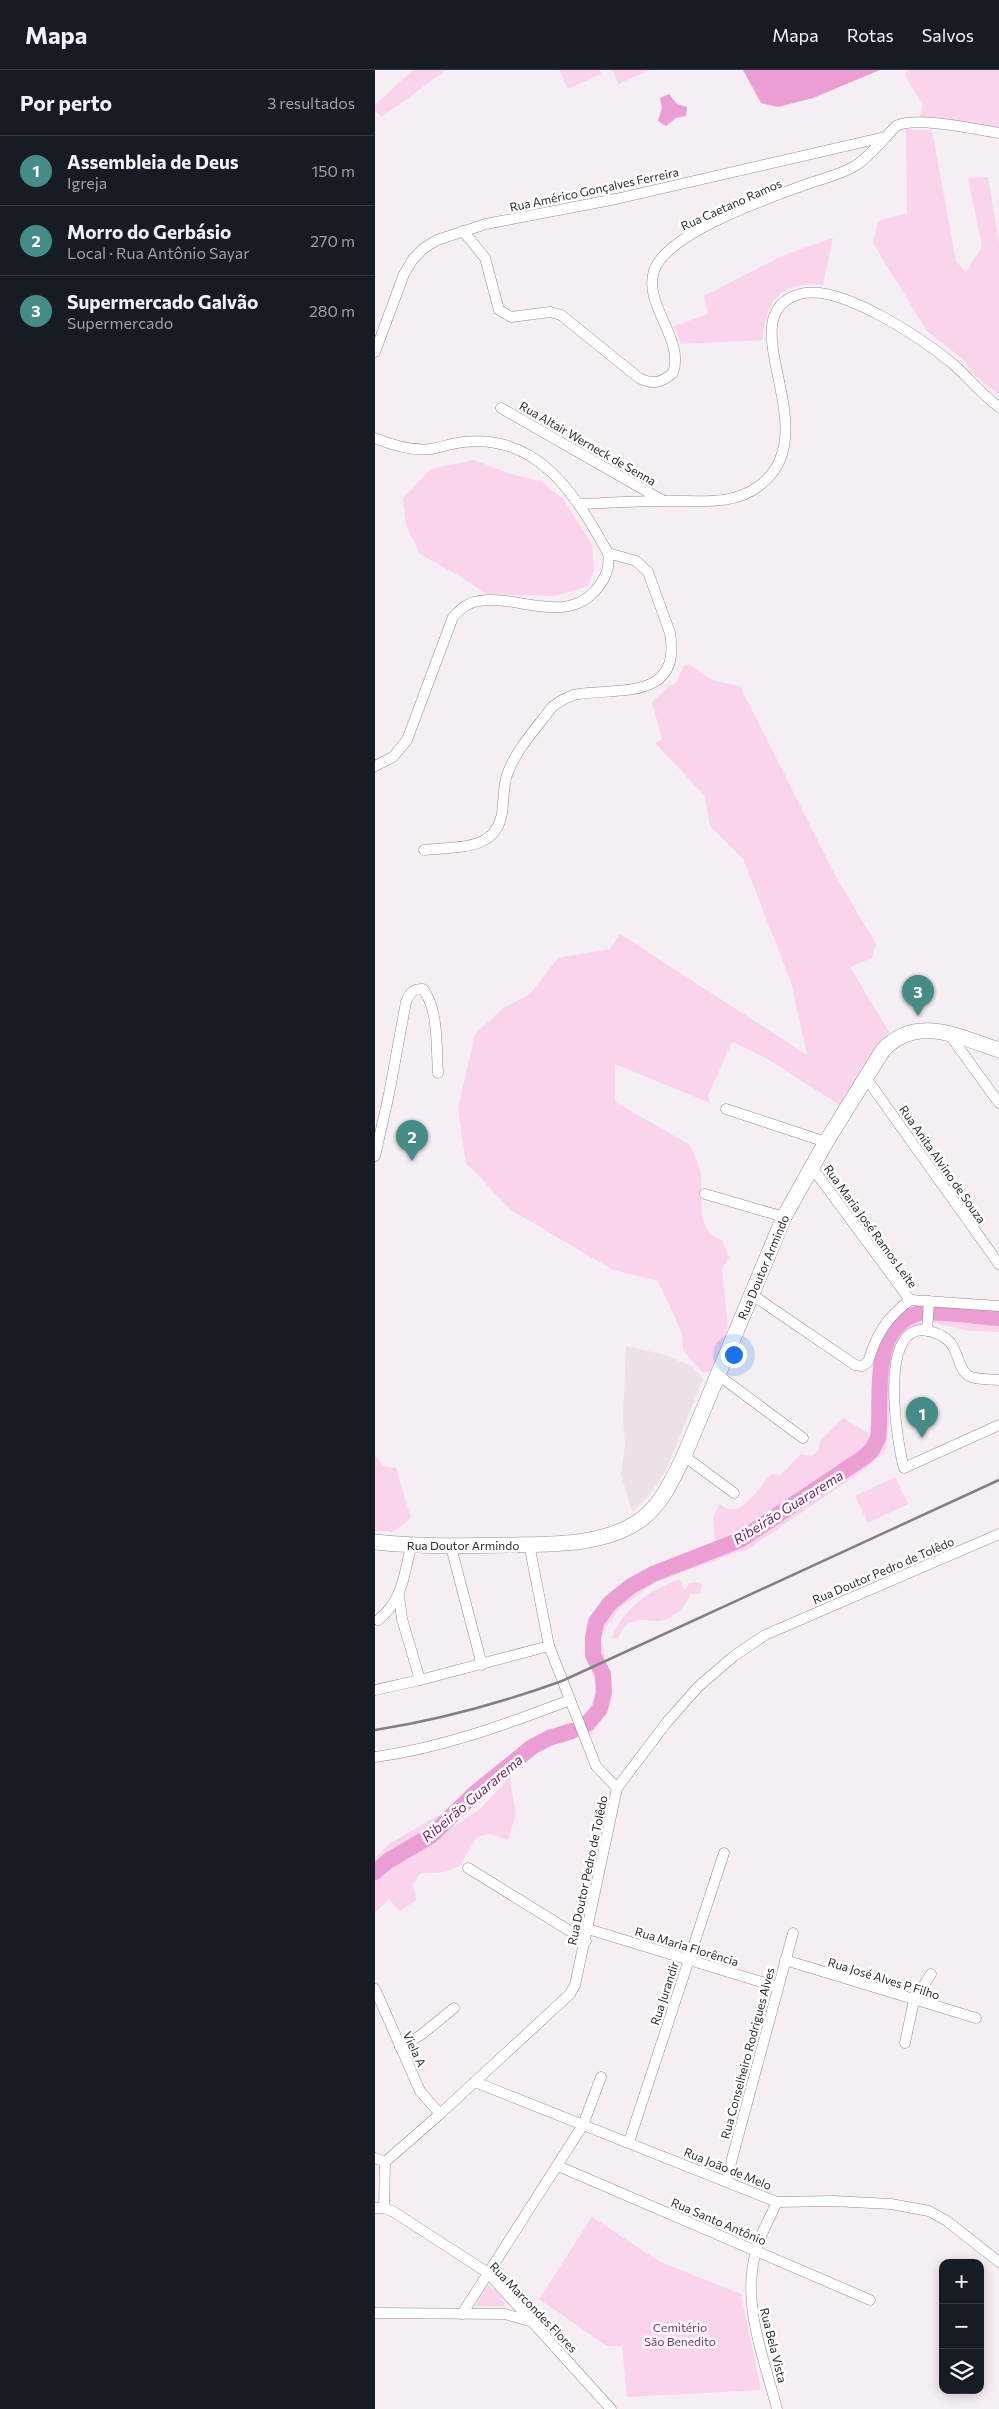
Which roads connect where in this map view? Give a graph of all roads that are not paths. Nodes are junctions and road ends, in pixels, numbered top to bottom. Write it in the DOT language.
graph roads {
  1 [pos="999,133"];
  2 [pos="885,137"];
  3 [pos="463,231"];
  4 [pos="375,352"];
  5 [pos="999,407"];
  6 [pos="501,408"];
  7 [pos="375,438"];
  8 [pos="663,500"];
  9 [pos="580,504"];
  10 [pos="609,558"];
  11 [pos="375,766"];
  12 [pos="424,850"];
  13 [pos="949,1034"];
  14 [pos="999,1050"];
  15 [pos="438,1073"];
  16 [pos="866,1078"];
  17 [pos="999,1103"];
  18 [pos="726,1109"];
  19 [pos="825,1142"];
  20 [pos="375,1156"];
  21 [pos="811,1166"];
  22 [pos="705,1194"];
  23 [pos="783,1217"];
  24 [pos="999,1264"];
  25 [pos="751,1294"];
  26 [pos="910,1300"];
  27 [pos="929,1304"];
  28 [pos="999,1306"];
  29 [pos="927,1329"];
  30 [pos="718,1375"];
  31 [pos="999,1380"];
  32 [pos="999,1425"];
  33 [pos="803,1438"];
  34 [pos="684,1456"];
  35 [pos="734,1493"];
  36 [pos="999,1534"];
  37 [pos="375,1542"];
  38 [pos="529,1544"];
  39 [pos="411,1546"];
  40 [pos="451,1547"];
  41 [pos="399,1596"];
  42 [pos="402,1619"];
  43 [pos="377,1620"];
  44 [pos="549,1646"];
  45 [pos="482,1665"];
  46 [pos="420,1680"];
  47 [pos="375,1690"];
  48 [pos="570,1700"];
  49 [pos="375,1757"];
  50 [pos="617,1788"];
  51 [pos="724,1853"];
  52 [pos="468,1868"];
  53 [pos="588,1929"];
  54 [pos="793,1933"];
  55 [pos="586,1941"];
  56 [pos="689,1960"];
  57 [pos="785,1960"];
  58 [pos="931,1974"];
  59 [pos="778,1988"];
  60 [pos="375,1989"];
  61 [pos="914,2000"];
  62 [pos="454,2008"];
  63 [pos="975,2018"];
  64 [pos="905,2043"];
  65 [pos="400,2047"];
  66 [pos="601,2077"];
  67 [pos="475,2082"];
  68 [pos="440,2114"];
  69 [pos="583,2125"];
  70 [pos="629,2142"];
  71 [pos="375,2158"];
  72 [pos="385,2162"];
  73 [pos="558,2166"];
  74 [pos="726,2181"];
  75 [pos="777,2202"];
  76 [pos="379,2208"];
  77 [pos="756,2250"];
  78 [pos="999,2262"];
  79 [pos="487,2273"];
  80 [pos="513,2300"];
  81 [pos="870,2300"];
  82 [pos="375,2313"];
  83 [pos="462,2314"];
  84 [pos="505,2314"];
  85 [pos="533,2322"];
  86 [pos="611,2409"];
  87 [pos="777,2409"];
  1 -- 2 [label="street, Rua Caetano Ramos"];
  2 -- 3 [label="street, Rua Américo Gonçalves Ferreira"];
  2 -- 3 [label="street, Rua Caetano Ramos"];
  3 -- 4 [label="street, Rua Américo Gonçalves Ferreira"];
  5 -- 8 [label="street"];
  6 -- 8 [label="street, Rua Altair Werneck de Senna"];
  7 -- 9 [label="street"];
  8 -- 9 [label="street"];
  9 -- 10 [label="street"];
  10 -- 11 [label="street"];
  10 -- 12 [label="street"];
  13 -- 14 [label="street, Rua Doutor Armindo"];
  13 -- 16 [label="street, Rua Doutor Armindo"];
  13 -- 17 [label="street"];
  15 -- 20 [label="street"];
  16 -- 19 [label="street, Rua Doutor Armindo"];
  16 -- 24 [label="street, Rua Anita Alvino de Souza"];
  18 -- 19 [label="street"];
  19 -- 21 [label="street, Rua Doutor Armindo"];
  21 -- 23 [label="street, Rua Doutor Armindo"];
  21 -- 26 [label="street, Rua Maria José Ramos Leite"];
  22 -- 23 [label="street"];
  23 -- 25 [label="street, Rua Doutor Armindo"];
  25 -- 26 [label="street"];
  25 -- 30 [label="street, Rua Doutor Armindo"];
  26 -- 27 [label="street"];
  27 -- 28 [label="street"];
  27 -- 29 [label="street"];
  29 -- 31 [label="street"];
  29 -- 32 [label="street"];
  30 -- 33 [label="street"];
  30 -- 34 [label="street, Rua Doutor Armindo"];
  34 -- 35 [label="street"];
  34 -- 38 [label="street, Rua Doutor Armindo"];
  36 -- 50 [label="street, Rua Doutor Pedro de Tolêdo"];
  37 -- 39 [label="street, Rua Doutor Armindo"];
  38 -- 40 [label="street, Rua Doutor Armindo"];
  38 -- 44 [label="street"];
  39 -- 40 [label="street, Rua Doutor Armindo"];
  39 -- 41 [label="street"];
  40 -- 45 [label="street"];
  41 -- 42 [label="street"];
  41 -- 43 [label="street"];
  42 -- 43 [label="street"];
  42 -- 46 [label="street"];
  44 -- 45 [label="street"];
  44 -- 48 [label="street"];
  45 -- 46 [label="street"];
  46 -- 47 [label="street"];
  48 -- 49 [label="street"];
  48 -- 50 [label="street"];
  50 -- 53 [label="street, Rua Doutor Pedro de Tolêdo"];
  51 -- 56 [label="street, Rua Jurandir"];
  52 -- 55 [label="street"];
  53 -- 55 [label="street, Rua Doutor Pedro de Tolêdo"];
  53 -- 56 [label="street, Rua Maria Florência"];
  54 -- 57 [label="street, Rua Conselheiro Rodrigues Alves"];
  55 -- 67 [label="street, Rua Doutor Pedro de Tolêdo"];
  56 -- 59 [label="street, Rua Maria Florência"];
  56 -- 70 [label="street, Rua Jurandir"];
  57 -- 59 [label="street, Rua Conselheiro Rodrigues Alves"];
  57 -- 61 [label="street, Rua José Alves P Filho"];
  58 -- 61 [label="street"];
  59 -- 74 [label="street, Rua Conselheiro Rodrigues Alves"];
  60 -- 65 [label="street, Viela A"];
  61 -- 63 [label="street, Rua José Alves P Filho"];
  61 -- 64 [label="street"];
  62 -- 65 [label="street"];
  65 -- 68 [label="street, Viela A"];
  66 -- 69 [label="street"];
  67 -- 68 [label="street, Rua Doutor Pedro de Tolêdo"];
  67 -- 69 [label="street, Rua João de Melo"];
  68 -- 72 [label="street, Rua Doutor Pedro de Tolêdo"];
  69 -- 70 [label="street, Rua João de Melo"];
  69 -- 73 [label="street"];
  70 -- 74 [label="street, Rua João de Melo"];
  71 -- 72 [label="street"];
  72 -- 76 [label="street"];
  73 -- 77 [label="street, Rua Santo Antônio"];
  73 -- 79 [label="street"];
  74 -- 75 [label="street, Rua João de Melo"];
  75 -- 77 [label="street, Rua Bela Vista"];
  75 -- 78 [label="street, Rua João de Melo"];
  76 -- 79 [label="street, Rua Marcondes Flores"];
  77 -- 81 [label="street, Rua Santo Antônio"];
  77 -- 87 [label="street, Rua Bela Vista"];
  79 -- 80 [label="street, Rua Marcondes Flores"];
  79 -- 83 [label="street"];
  80 -- 84 [label="street"];
  80 -- 85 [label="street, Rua Marcondes Flores"];
  82 -- 83 [label="street"];
  83 -- 84 [label="street"];
  84 -- 85 [label="street"];
  85 -- 86 [label="street, Rua Marcondes Flores"];
}
